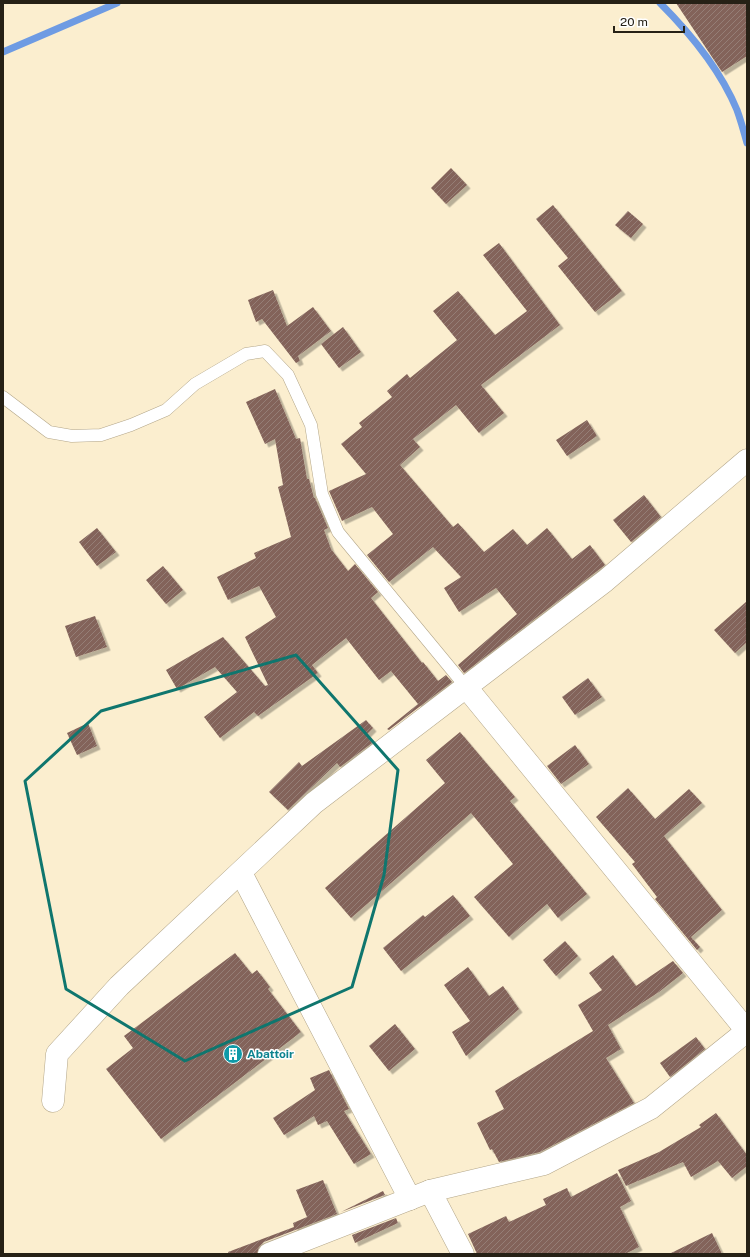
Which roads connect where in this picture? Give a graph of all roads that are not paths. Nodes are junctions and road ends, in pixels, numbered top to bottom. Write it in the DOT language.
graph roads {
  1 [pos="3,397"];
  2 [pos="747,460"];
  3 [pos="466,687"];
  4 [pos="241,873"];
  5 [pos="747,1031"];
  6 [pos="53,1101"];
  7 [pos="430,1191"];
  8 [pos="410,1199"];
  9 [pos="269,1254"];
  10 [pos="462,1254"];
  1 -- 3 [label="lane"];
  2 -- 3 [label="street"];
  3 -- 4 [label="street"];
  3 -- 5 [label="street"];
  4 -- 6 [label="street"];
  4 -- 8 [label="street"];
  5 -- 7 [label="street"];
  7 -- 8 [label="street"];
  7 -- 10 [label="street"];
  8 -- 9 [label="street"];
}
